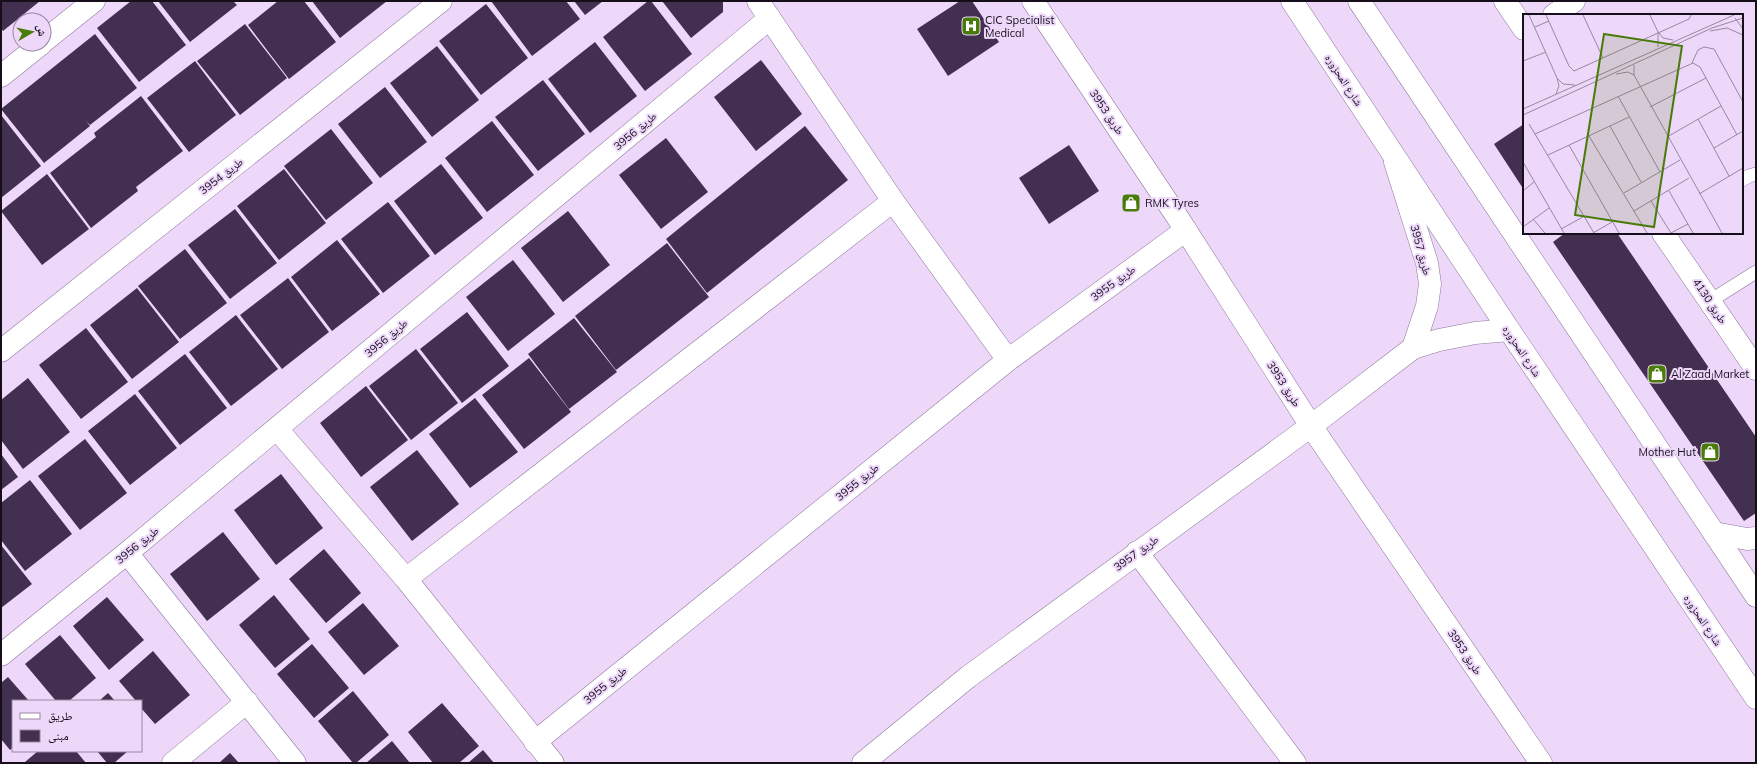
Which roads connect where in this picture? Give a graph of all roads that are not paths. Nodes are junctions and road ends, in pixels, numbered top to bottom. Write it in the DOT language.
graph roads {
  1 [pos="94,1"];
  2 [pos="442,1"];
  3 [pos="1033,1"];
  4 [pos="1292,1"];
  5 [pos="1359,1"];
  6 [pos="1505,1"];
  7 [pos="1574,1"];
  8 [pos="764,10"];
  9 [pos="1555,14"];
  10 [pos="1523,28"];
  11 [pos="52,35"];
  12 [pos="31,52"];
  13 [pos="1,76"];
  14 [pos="1392,153"];
  15 [pos="1756,174"];
  16 [pos="1743,179"];
  17 [pos="893,201"];
  18 [pos="1186,230"];
  19 [pos="1664,234"];
  20 [pos="1756,272"];
  21 [pos="1710,301"];
  22 [pos="1509,330"];
  23 [pos="1413,348"];
  24 [pos="1,351"];
  25 [pos="1008,360"];
  26 [pos="1756,369"];
  27 [pos="1311,426"];
  28 [pos="277,429"];
  29 [pos="1714,533"];
  30 [pos="1756,538"];
  31 [pos="1137,552"];
  32 [pos="127,553"];
  33 [pos="406,579"];
  34 [pos="1756,596"];
  35 [pos="1,655"];
  36 [pos="1756,698"];
  37 [pos="247,702"];
  38 [pos="535,742"];
  39 [pos="872,760"];
  40 [pos="173,763"];
  41 [pos="295,763"];
  42 [pos="553,763"];
  43 [pos="1295,763"];
  44 [pos="1541,763"];
  1 -- 11 [label="street"];
  2 -- 24 [label="street, طريق 3954"];
  3 -- 18 [label="street, طريق 3953"];
  4 -- 14 [label="street, شارع المحزوره"];
  5 -- 29 [label="street"];
  6 -- 10 [label="street"];
  7 -- 9 [label="street"];
  8 -- 17 [label="street"];
  8 -- 28 [label="street, طريق 3956"];
  12 -- 13 [label="street"];
  14 -- 22 [label="street, شارع المحزوره"];
  14 -- 23 [label="street, طريق 3957"];
  15 -- 16 [label="lane"];
  17 -- 25 [label="street"];
  17 -- 33 [label="street"];
  18 -- 25 [label="street, طريق 3955"];
  18 -- 27 [label="street, طريق 3953"];
  19 -- 21 [label="street, طريق 4130"];
  20 -- 21 [label="lane"];
  21 -- 26 [label="street, طريق 4130"];
  22 -- 23 [label="street, طريق 3957"];
  22 -- 36 [label="street, شارع المحزوره"];
  23 -- 27 [label="street, طريق 3957"];
  25 -- 38 [label="street, طريق 3955"];
  27 -- 31 [label="street, طريق 3957"];
  27 -- 44 [label="street, طريق 3953"];
  28 -- 32 [label="street, طريق 3956"];
  28 -- 33 [label="street"];
  29 -- 30 [label="street"];
  29 -- 34 [label="street"];
  31 -- 39 [label="street, طريق 3957"];
  31 -- 43 [label="street"];
  32 -- 35 [label="street, طريق 3956"];
  32 -- 37 [label="street"];
  33 -- 38 [label="street"];
  37 -- 40 [label="street"];
  37 -- 41 [label="street"];
  38 -- 42 [label="street"];
}
